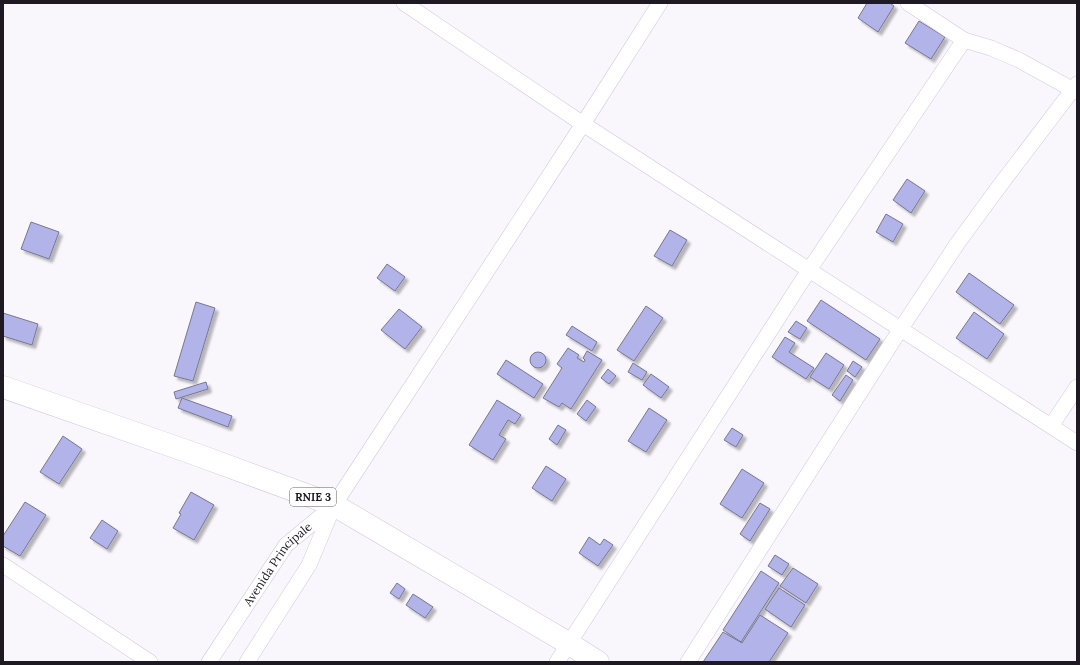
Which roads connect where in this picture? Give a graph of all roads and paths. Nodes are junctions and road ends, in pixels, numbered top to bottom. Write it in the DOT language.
graph roads {
  1 [pos="404,3"];
  2 [pos="660,3"];
  3 [pos="908,3"];
  4 [pos="964,40"];
  5 [pos="1076,88"];
  6 [pos="583,124"];
  7 [pos="809,270"];
  8 [pos="900,330"];
  9 [pos="3,387"];
  10 [pos="1077,387"];
  11 [pos="1051,426"];
  12 [pos="1077,443"];
  13 [pos="334,505"];
  14 [pos="3,565"];
  15 [pos="568,643"];
  16 [pos="150,662"];
  17 [pos="209,662"];
  18 [pos="247,662"];
  19 [pos="557,662"];
  20 [pos="598,662"];
  21 [pos="688,662"];
  1 -- 6 [label="street"];
  2 -- 6 [label="street"];
  3 -- 4 [label="street"];
  4 -- 5 [label="street"];
  4 -- 7 [label="street"];
  5 -- 8 [label="street"];
  6 -- 7 [label="street"];
  6 -- 13 [label="street"];
  7 -- 8 [label="street"];
  7 -- 15 [label="street"];
  8 -- 11 [label="street"];
  8 -- 21 [label="street"];
  9 -- 13 [label="highway, RNIE 3"];
  10 -- 11 [label="street"];
  11 -- 12 [label="street"];
  13 -- 15 [label="highway, RNIE 3"];
  13 -- 17 [label="street, Avenida Principale"];
  13 -- 18 [label="street, Avenida Principale"];
  14 -- 16 [label="street"];
  15 -- 19 [label="street"];
  15 -- 20 [label="highway, RNIE 3"];
}
